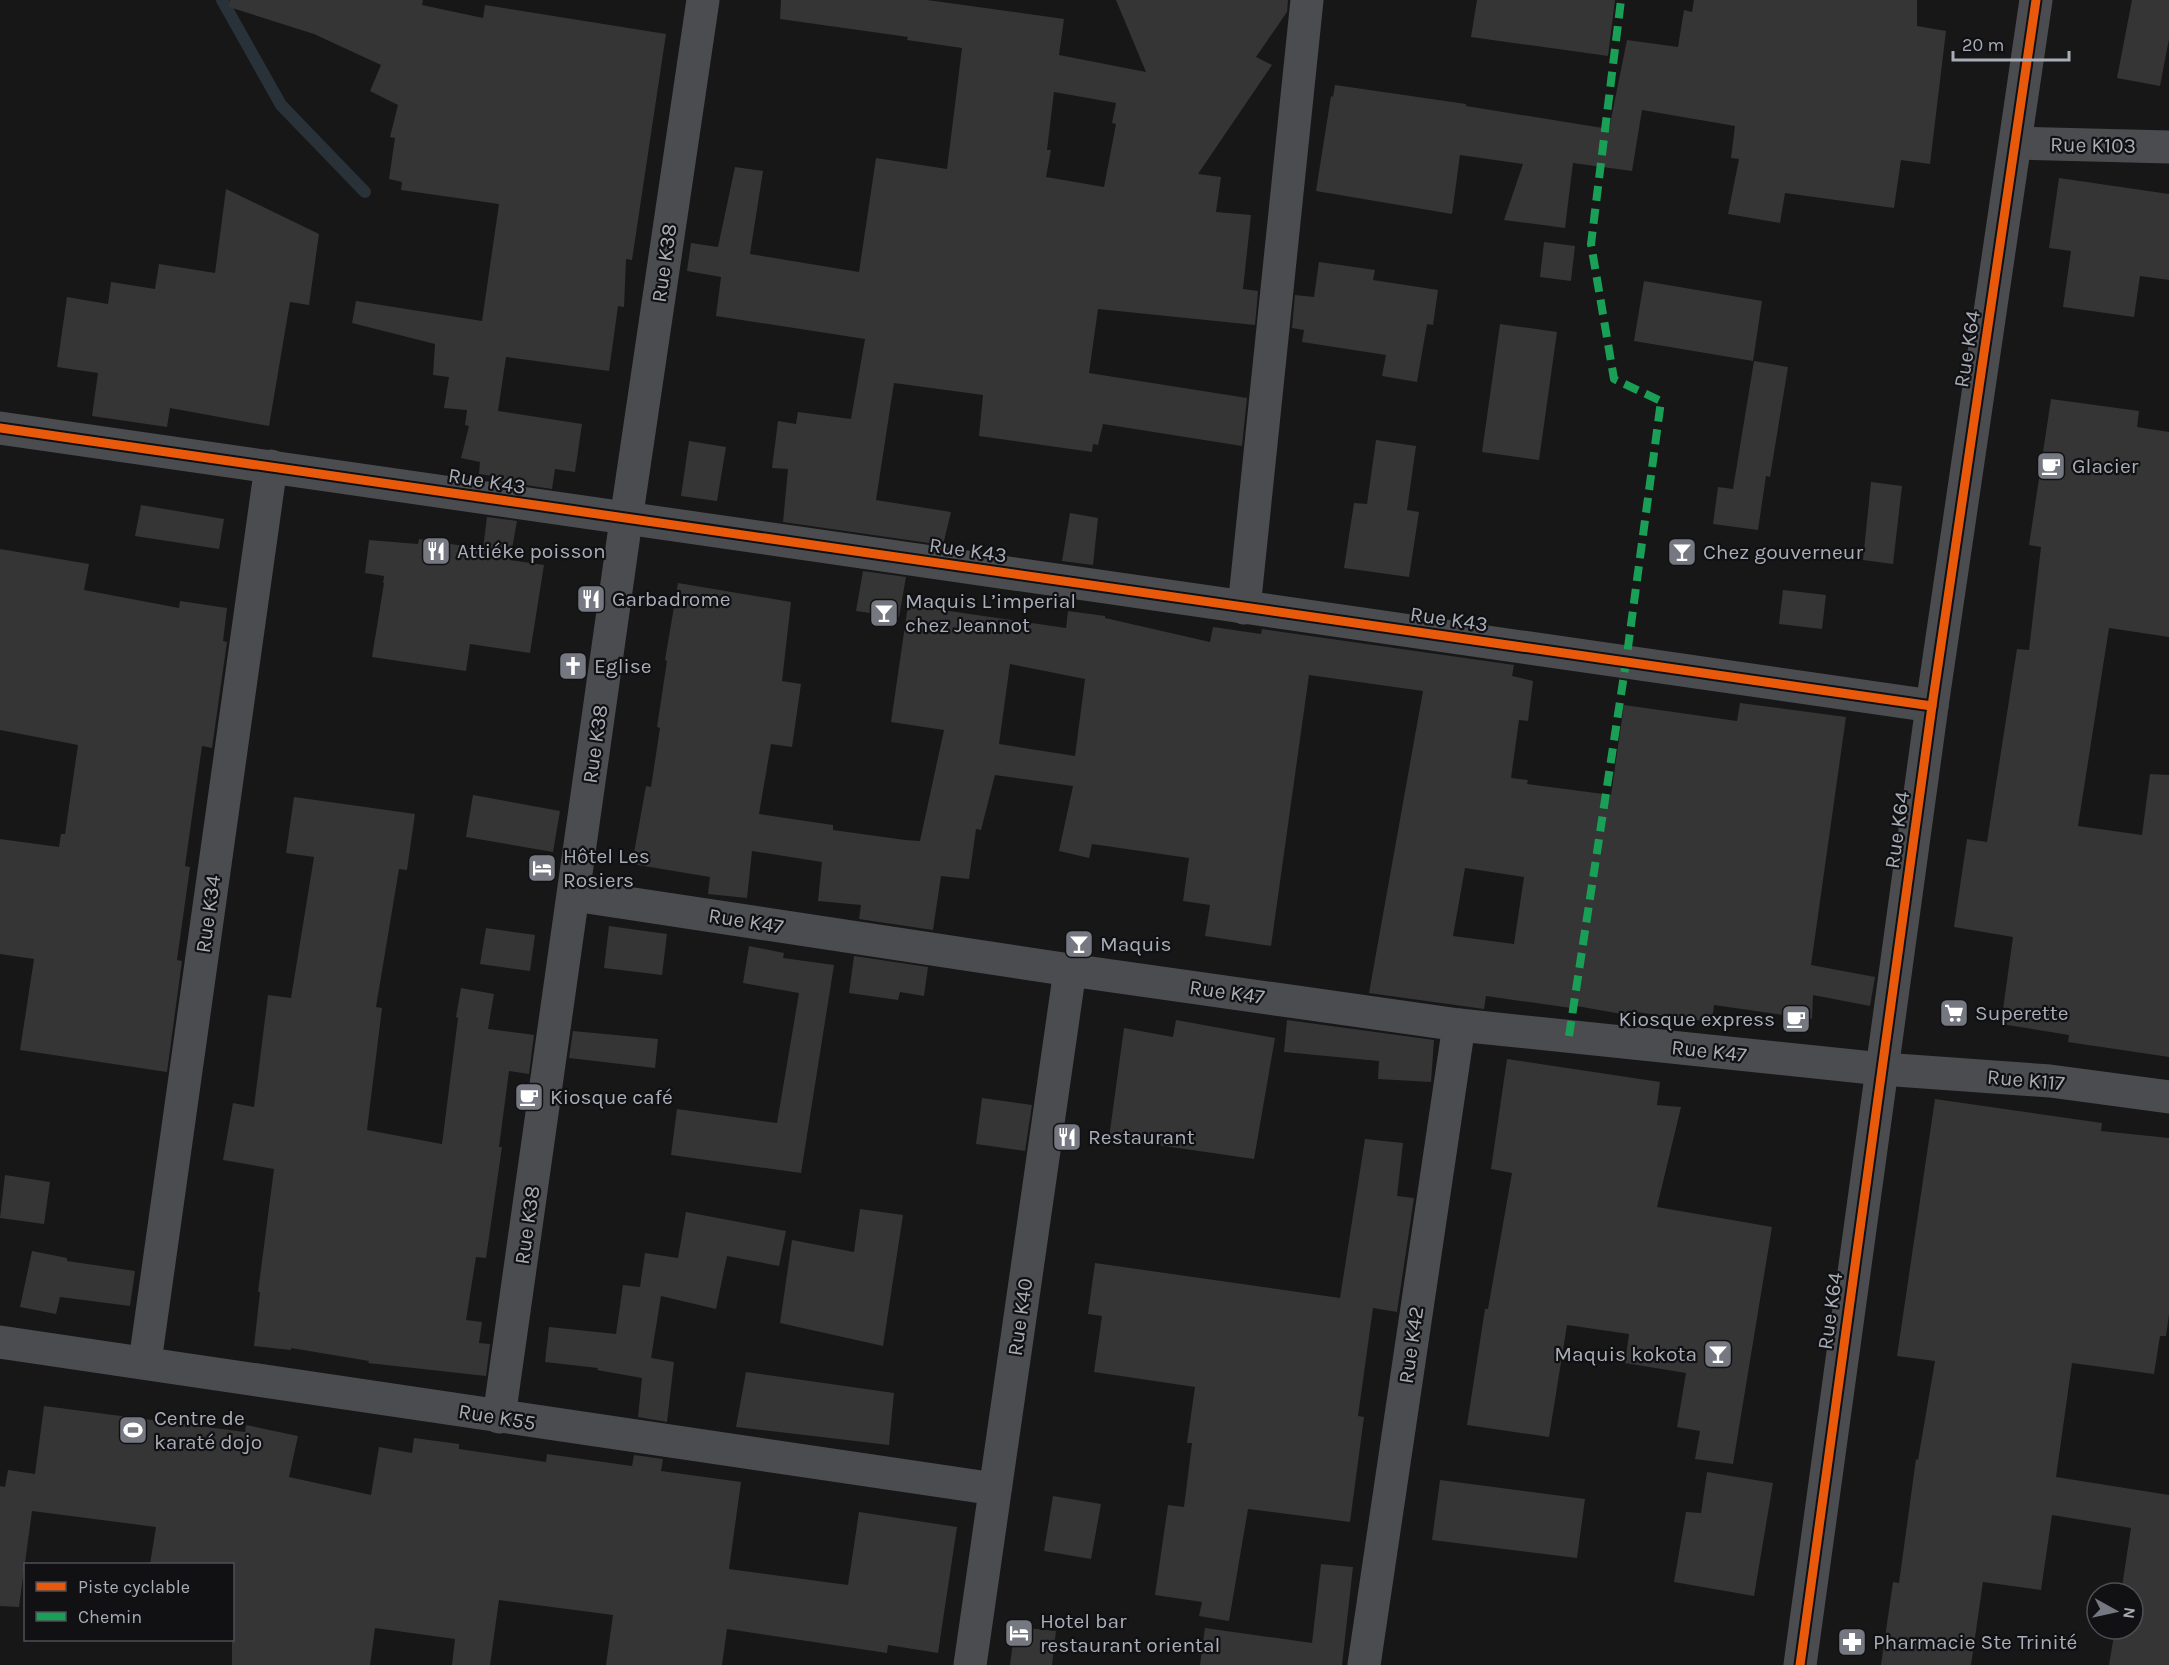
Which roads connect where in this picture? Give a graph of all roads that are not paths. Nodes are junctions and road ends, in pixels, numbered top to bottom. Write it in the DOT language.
graph roads {
  1 [pos="703,0"];
  2 [pos="1307,0"];
  3 [pos="2036,0"];
  4 [pos="2016,143"];
  5 [pos="2169,147"];
  6 [pos="0,428"];
  7 [pos="271,466"];
  8 [pos="626,520"];
  9 [pos="1244,608"];
  10 [pos="1932,706"];
  11 [pos="574,895"];
  12 [pos="1070,970"];
  13 [pos="1459,1025"];
  14 [pos="1882,1069"];
  15 [pos="2169,1097"];
  16 [pos="0,1342"];
  17 [pos="145,1362"];
  18 [pos="499,1417"];
  19 [pos="995,1489"];
  20 [pos="970,1665"];
  21 [pos="1364,1665"];
  22 [pos="1800,1665"];
  1 -- 8 [label="street, Rue K38"];
  2 -- 9 [label="street"];
  3 -- 4 [label="street, Rue K64"];
  4 -- 5 [label="street, Rue K103"];
  4 -- 10 [label="street, Rue K64"];
  6 -- 7 [label="street, Rue K43"];
  7 -- 8 [label="street, Rue K43"];
  7 -- 17 [label="street, Rue K34"];
  8 -- 9 [label="street, Rue K43"];
  8 -- 11 [label="street, Rue K38"];
  9 -- 10 [label="street, Rue K43"];
  10 -- 14 [label="street, Rue K64"];
  11 -- 12 [label="street, Rue K47"];
  11 -- 18 [label="street, Rue K38"];
  12 -- 13 [label="street, Rue K47"];
  12 -- 19 [label="street, Rue K40"];
  13 -- 14 [label="street, Rue K47"];
  13 -- 21 [label="street, Rue K42"];
  14 -- 15 [label="street, Rue K117"];
  14 -- 22 [label="street, Rue K64"];
  16 -- 17 [label="street, Rue K55"];
  17 -- 18 [label="street, Rue K55"];
  18 -- 19 [label="street, Rue K55"];
  19 -- 20 [label="street, Rue K40"];
}
